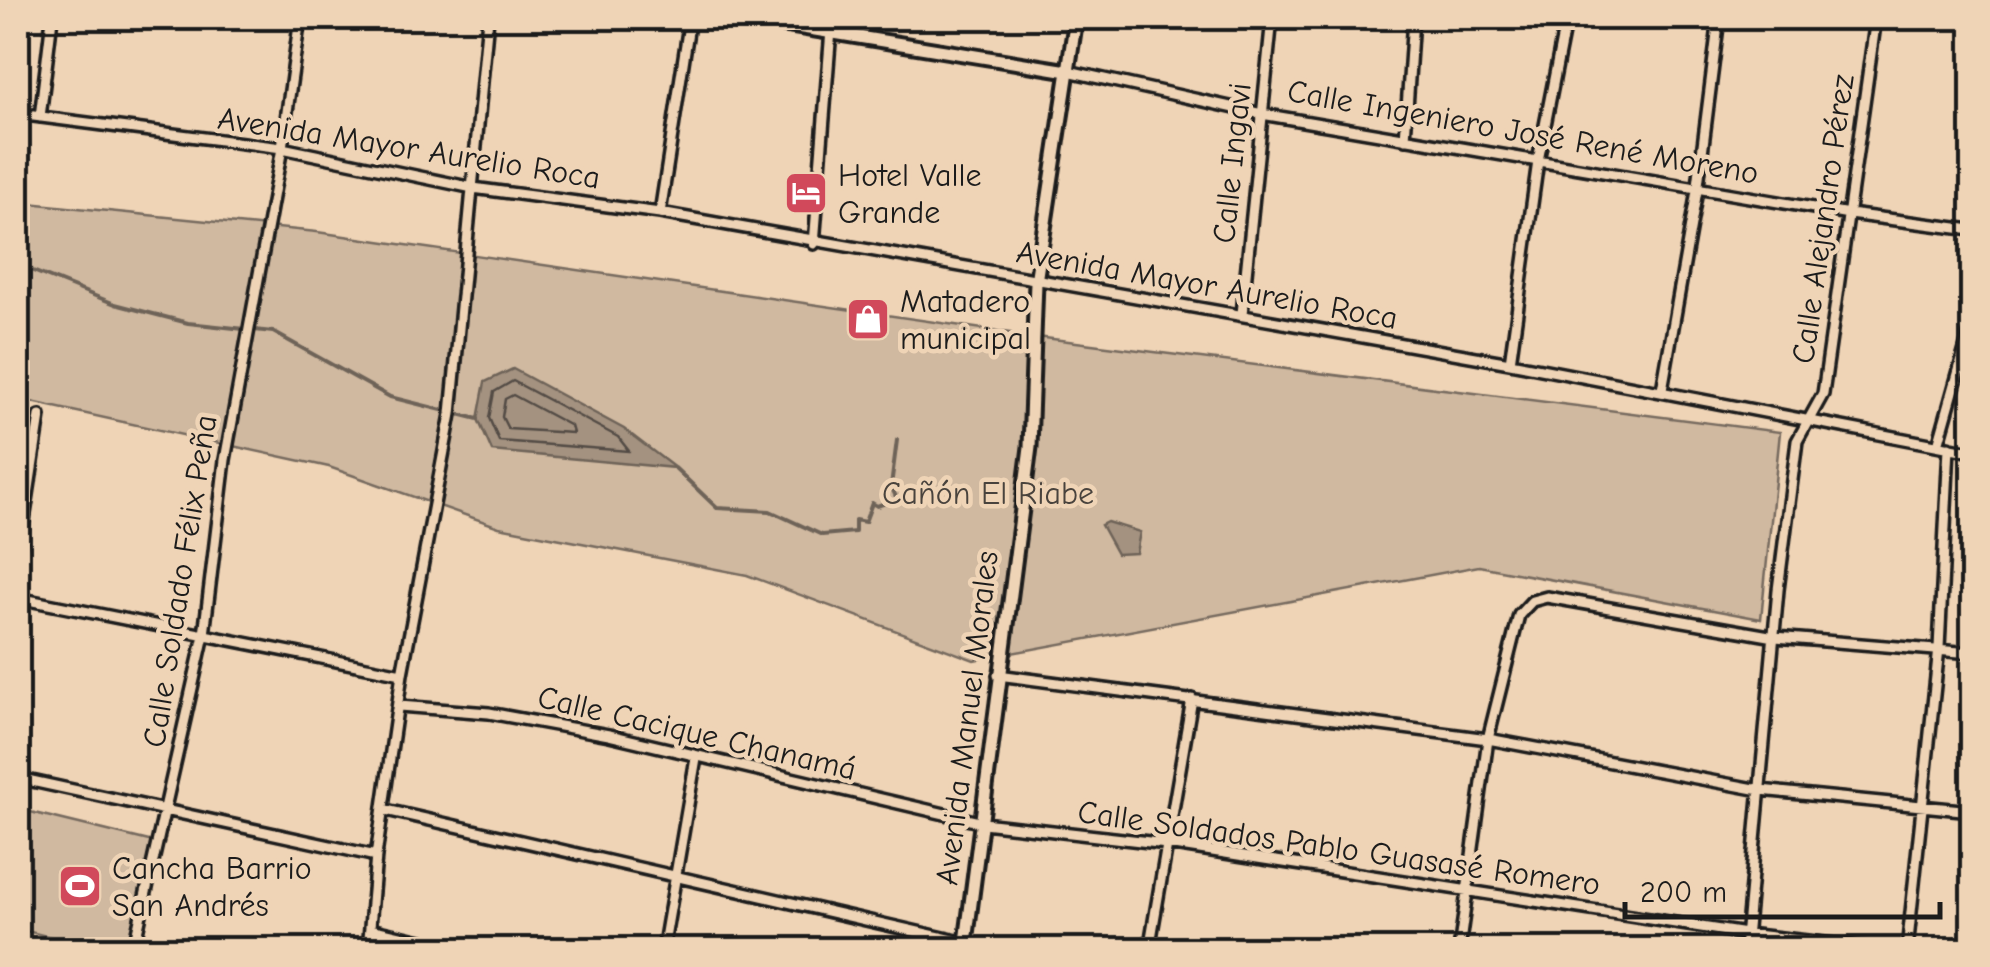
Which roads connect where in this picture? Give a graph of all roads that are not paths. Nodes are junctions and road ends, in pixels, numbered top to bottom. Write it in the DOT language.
graph roads {
  1 [pos="52,18"];
  2 [pos="300,18"];
  3 [pos="488,18"];
  4 [pos="690,18"];
  5 [pos="741,18"];
  6 [pos="1076,18"];
  7 [pos="1272,18"];
  8 [pos="1413,18"];
  9 [pos="1566,18"];
  10 [pos="1719,18"];
  11 [pos="1876,18"];
  12 [pos="831,30"];
  13 [pos="1068,71"];
  14 [pos="18,114"];
  15 [pos="1262,114"];
  16 [pos="40,117"];
  17 [pos="1405,139"];
  18 [pos="282,148"];
  19 [pos="1538,162"];
  20 [pos="1698,185"];
  21 [pos="473,188"];
  22 [pos="660,214"];
  23 [pos="1849,214"];
  24 [pos="1972,230"];
  25 [pos="814,244"];
  26 [pos="1036,282"];
  27 [pos="1242,314"];
  28 [pos="1972,324"];
  29 [pos="1510,362"];
  30 [pos="1662,390"];
  31 [pos="40,416"];
  32 [pos="1804,421"];
  33 [pos="1944,446"];
  34 [pos="1972,452"];
  35 [pos="18,560"];
  36 [pos="18,598"];
  37 [pos="204,635"];
  38 [pos="1775,637"];
  39 [pos="1939,648"];
  40 [pos="1972,653"];
  41 [pos="402,674"];
  42 [pos="998,675"];
  43 [pos="1192,699"];
  44 [pos="399,706"];
  45 [pos="1488,739"];
  46 [pos="696,758"];
  47 [pos="18,778"];
  48 [pos="1760,790"];
  49 [pos="1921,803"];
  50 [pos="386,810"];
  51 [pos="1972,811"];
  52 [pos="166,814"];
  53 [pos="983,822"];
  54 [pos="1167,844"];
  55 [pos="376,856"];
  56 [pos="676,876"];
  57 [pos="1470,892"];
  58 [pos="370,929"];
  59 [pos="1746,934"];
  60 [pos="966,946"];
  61 [pos="133,950"];
  62 [pos="368,950"];
  63 [pos="460,950"];
  64 [pos="664,950"];
  65 [pos="1149,950"];
  66 [pos="1459,950"];
  67 [pos="1745,950"];
  68 [pos="1886,950"];
  69 [pos="1907,950"];
  1 -- 16 [label="street"];
  2 -- 18 [label="street, Calle Soldado Félix Peña"];
  3 -- 21 [label="street"];
  4 -- 22 [label="street"];
  5 -- 12 [label="street"];
  6 -- 13 [label="street, Avenida Manuel Morales"];
  7 -- 15 [label="street, Calle Ingavi"];
  8 -- 17 [label="street"];
  9 -- 19 [label="street"];
  10 -- 20 [label="street"];
  11 -- 23 [label="street, Calle Alejandro Pérez"];
  12 -- 13 [label="street"];
  12 -- 25 [label="street"];
  13 -- 15 [label="street, Calle Ingeniero José René Moreno"];
  13 -- 26 [label="street, Avenida Manuel Morales"];
  14 -- 16 [label="street, Avenida Mayor Aurelio Roca"];
  15 -- 17 [label="street, Calle Ingeniero José René Moreno"];
  15 -- 27 [label="street, Calle Ingavi"];
  16 -- 18 [label="street, Avenida Mayor Aurelio Roca"];
  17 -- 19 [label="street, Calle Ingeniero José René Moreno"];
  18 -- 21 [label="street, Avenida Mayor Aurelio Roca"];
  18 -- 37 [label="street, Calle Soldado Félix Peña"];
  19 -- 20 [label="street, Calle Ingeniero José René Moreno"];
  19 -- 29 [label="street"];
  20 -- 23 [label="street, Calle Ingeniero José René Moreno"];
  20 -- 30 [label="street"];
  21 -- 22 [label="street, Avenida Mayor Aurelio Roca"];
  21 -- 41 [label="street"];
  22 -- 25 [label="street, Avenida Mayor Aurelio Roca"];
  23 -- 24 [label="street, Calle Ingeniero José René Moreno"];
  23 -- 32 [label="street, Calle Alejandro Pérez"];
  25 -- 26 [label="street, Avenida Mayor Aurelio Roca"];
  26 -- 27 [label="street, Avenida Mayor Aurelio Roca"];
  26 -- 42 [label="street, Avenida Manuel Morales"];
  27 -- 29 [label="street, Avenida Mayor Aurelio Roca"];
  28 -- 33 [label="street"];
  29 -- 30 [label="street, Avenida Mayor Aurelio Roca"];
  30 -- 32 [label="street, Avenida Mayor Aurelio Roca"];
  31 -- 35 [label="street"];
  32 -- 33 [label="street, Avenida Mayor Aurelio Roca"];
  32 -- 38 [label="street, Calle Alejandro Pérez"];
  33 -- 34 [label="street, Avenida Mayor Aurelio Roca"];
  33 -- 39 [label="street"];
  36 -- 37 [label="street"];
  37 -- 41 [label="street"];
  37 -- 52 [label="street, Calle Soldado Félix Peña"];
  38 -- 39 [label="street"];
  38 -- 45 [label="street"];
  38 -- 48 [label="street, Calle Alejandro Pérez"];
  39 -- 40 [label="street"];
  39 -- 49 [label="street"];
  41 -- 44 [label="street"];
  42 -- 43 [label="street"];
  42 -- 53 [label="street, Avenida Manuel Morales"];
  43 -- 45 [label="street"];
  43 -- 54 [label="street"];
  44 -- 46 [label="street, Calle Cacique Chanamá"];
  44 -- 50 [label="street"];
  45 -- 48 [label="street"];
  45 -- 57 [label="street"];
  46 -- 53 [label="street, Calle Cacique Chanamá"];
  46 -- 56 [label="street"];
  47 -- 52 [label="street"];
  48 -- 49 [label="street"];
  48 -- 59 [label="street, Calle Alejandro Pérez"];
  49 -- 51 [label="street"];
  49 -- 69 [label="street"];
  50 -- 55 [label="street"];
  50 -- 56 [label="street"];
  52 -- 55 [label="street"];
  52 -- 61 [label="street, Calle Soldado Félix Peña"];
  53 -- 54 [label="street, Calle Soldados Pablo Guasasé Romero"];
  53 -- 60 [label="street, Avenida Manuel Morales"];
  54 -- 57 [label="street, Calle Soldados Pablo Guasasé Romero"];
  54 -- 65 [label="street"];
  55 -- 58 [label="street"];
  56 -- 60 [label="street"];
  56 -- 64 [label="street"];
  57 -- 59 [label="street, Calle Soldados Pablo Guasasé Romero"];
  57 -- 66 [label="street"];
  58 -- 62 [label="street"];
  58 -- 63 [label="street"];
  59 -- 67 [label="street, Calle Alejandro Pérez"];
  59 -- 68 [label="street, Calle Soldados Pablo Guasasé Romero"];
}
